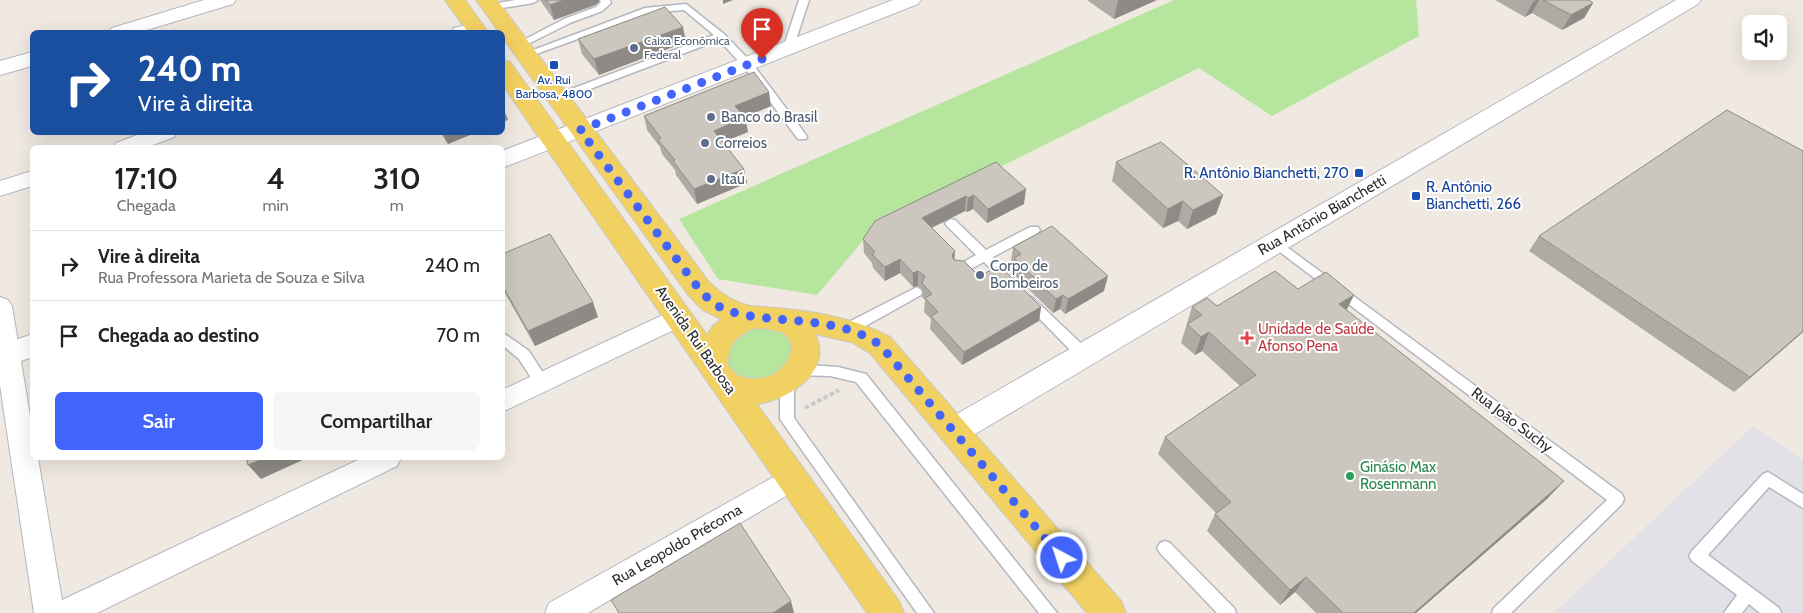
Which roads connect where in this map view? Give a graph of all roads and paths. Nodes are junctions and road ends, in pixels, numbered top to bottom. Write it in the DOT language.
graph roads {
  1 [pos="226,0"];
  2 [pos="455,0"];
  3 [pos="533,0"];
  4 [pos="606,0"];
  5 [pos="804,0"];
  6 [pos="911,0"];
  7 [pos="1691,0"];
  8 [pos="489,4"];
  9 [pos="126,30"];
  10 [pos="470,30"];
  11 [pos="721,36"];
  12 [pos="788,48"];
  13 [pos="522,50"];
  14 [pos="30,60"];
  15 [pos="748,64"];
  16 [pos="0,68"];
  17 [pos="505,71"];
  18 [pos="557,98"];
  19 [pos="580,130"];
  20 [pos="159,135"];
  21 [pos="802,137"];
  22 [pos="554,140"];
  23 [pos="131,145"];
  24 [pos="505,159"];
  25 [pos="30,179"];
  26 [pos="0,189"];
  27 [pos="951,223"];
  28 [pos="1034,230"];
  29 [pos="1276,242"];
  30 [pos="985,257"];
  31 [pos="959,270"];
  32 [pos="918,292"];
  33 [pos="0,306"];
  34 [pos="680,316"];
  35 [pos="768,318"];
  36 [pos="848,329"];
  37 [pos="505,339"];
  38 [pos="13,353"];
  39 [pos="1084,355"];
  40 [pos="795,375"];
  41 [pos="720,376"];
  42 [pos="542,383"];
  43 [pos="843,388"];
  44 [pos="505,401"];
  45 [pos="803,410"];
  46 [pos="954,431"];
  47 [pos="384,460"];
  48 [pos="793,478"];
  49 [pos="1803,502"];
  50 [pos="1165,548"];
  51 [pos="1748,594"];
  52 [pos="49,613"];
  53 [pos="66,613"];
  54 [pos="560,613"];
  55 [pos="887,613"];
  56 [pos="926,613"];
  57 [pos="1050,613"];
  58 [pos="1109,613"];
  59 [pos="1228,613"];
  60 [pos="1500,613"];
  61 [pos="1732,613"];
  62 [pos="1773,613"];
  1 -- 9 [label="street"];
  2 -- 10 [label="main road"];
  3 -- 8 [label="lane"];
  4 -- 13 [label="lane"];
  5 -- 12 [label="lane"];
  6 -- 12 [label="street"];
  7 -- 29 [label="street, Rua Antônio Bianchetti"];
  8 -- 13 [label="main road, Avenida Rui Barbosa"];
  11 -- 13 [label="lane"];
  11 -- 15 [label="lane"];
  11 -- 18 [label="lane"];
  12 -- 15 [label="street"];
  13 -- 18 [label="main road, Avenida Rui Barbosa"];
  14 -- 16 [label="street"];
  15 -- 19 [label="street"];
  15 -- 21 [label="lane"];
  17 -- 22 [label="main road, Avenida Rui Barbosa"];
  18 -- 19 [label="main road, Avenida Rui Barbosa"];
  19 -- 22 [label="street"];
  19 -- 35 [label="main road, Avenida Rui Barbosa"];
  20 -- 23 [label="street"];
  22 -- 24 [label="street"];
  22 -- 34 [label="main road, Avenida Rui Barbosa"];
  25 -- 26 [label="street"];
  27 -- 30 [label="lane"];
  28 -- 30 [label="lane"];
  29 -- 39 [label="street, Rua Antônio Bianchetti"];
  29 -- 60 [label="lane, Rua João Suchy"];
  30 -- 31 [label="lane"];
  30 -- 39 [label="lane"];
  32 -- 36 [label="lane"];
  33 -- 38 [label="street"];
  34 -- 41 [label="main road, Avenida Rui Barbosa"];
  34 -- 42 [label="street"];
  35 -- 36 [label="main road, Avenida Rui Barbosa"];
  35 -- 40 [label="main road"];
  35 -- 41 [label="main road"];
  36 -- 46 [label="main road, Avenida Rui Barbosa"];
  37 -- 42 [label="lane"];
  38 -- 52 [label="street"];
  39 -- 46 [label="street, Rua Antônio Bianchetti"];
  40 -- 41 [label="main road"];
  40 -- 56 [label="lane"];
  40 -- 57 [label="lane"];
  41 -- 48 [label="main road, Avenida Rui Barbosa"];
  42 -- 44 [label="street"];
  43 -- 45 [label="path"];
  46 -- 58 [label="main road, Avenida Rui Barbosa"];
  47 -- 53 [label="street"];
  48 -- 54 [label="street, Rua Leopoldo Précoma"];
  48 -- 55 [label="main road, Avenida Rui Barbosa"];
  49 -- 51 [label="lane"];
  50 -- 59 [label="lane"];
  51 -- 61 [label="lane"];
  51 -- 62 [label="lane"];
}
